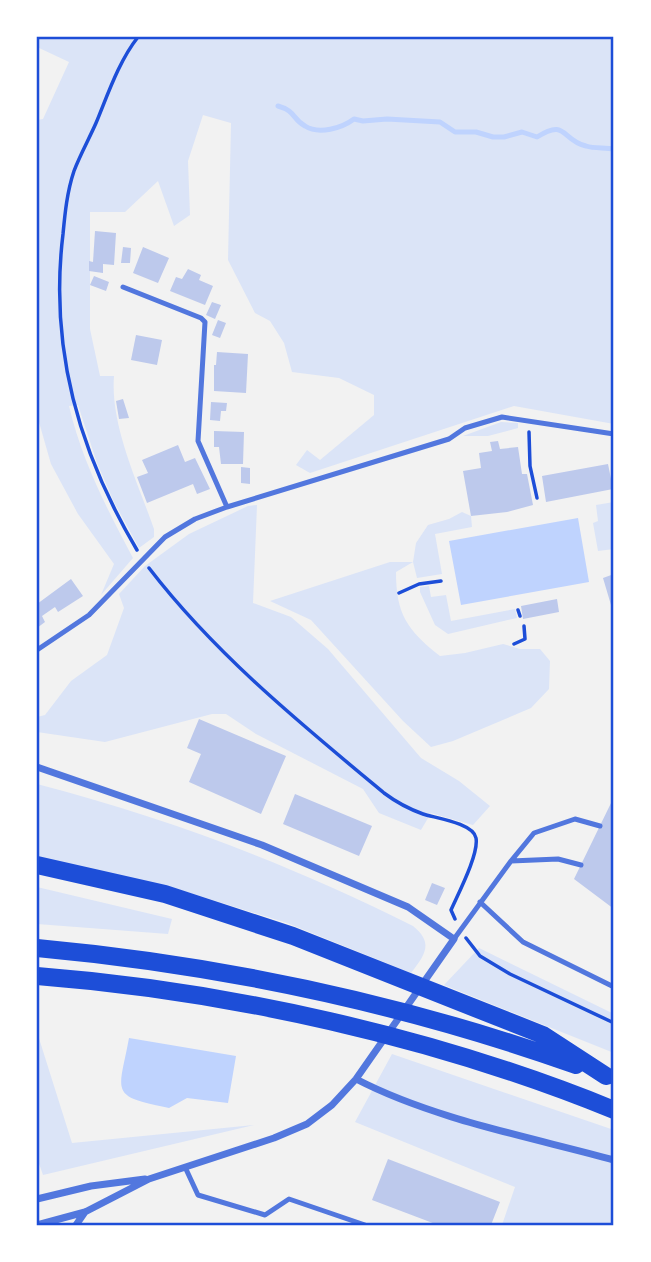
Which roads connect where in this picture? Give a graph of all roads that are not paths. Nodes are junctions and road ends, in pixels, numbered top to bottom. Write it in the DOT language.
graph roads {
  1 [pos="123,287"];
  2 [pos="614,434"];
  3 [pos="227,507"];
  4 [pos="37,650"];
  5 [pos="37,767"];
  6 [pos="600,826"];
  7 [pos="511,861"];
  8 [pos="37,865"];
  9 [pos="581,865"];
  10 [pos="480,902"];
  11 [pos="454,939"];
  12 [pos="37,948"];
  13 [pos="37,976"];
  14 [pos="614,987"];
  15 [pos="610,1077"];
  16 [pos="356,1079"];
  17 [pos="614,1110"];
  18 [pos="614,1160"];
  19 [pos="186,1167"];
  20 [pos="149,1179"];
  21 [pos="37,1199"];
  22 [pos="85,1212"];
  23 [pos="37,1225"];
  24 [pos="76,1225"];
  25 [pos="365,1225"];
  1 -- 3 [label="lane"];
  2 -- 3 [label="lane"];
  3 -- 4 [label="lane"];
  5 -- 11 [label="street"];
  6 -- 7 [label="lane"];
  7 -- 9 [label="lane"];
  7 -- 10 [label="lane"];
  8 -- 15 [label="highway"];
  10 -- 11 [label="lane"];
  10 -- 14 [label="lane"];
  11 -- 16 [label="street"];
  12 -- 15 [label="highway"];
  13 -- 17 [label="highway"];
  16 -- 18 [label="street"];
  16 -- 19 [label="street"];
  19 -- 20 [label="street"];
  19 -- 25 [label="lane"];
  20 -- 21 [label="street"];
  20 -- 22 [label="street"];
  22 -- 23 [label="street"];
  22 -- 24 [label="street"];
}
